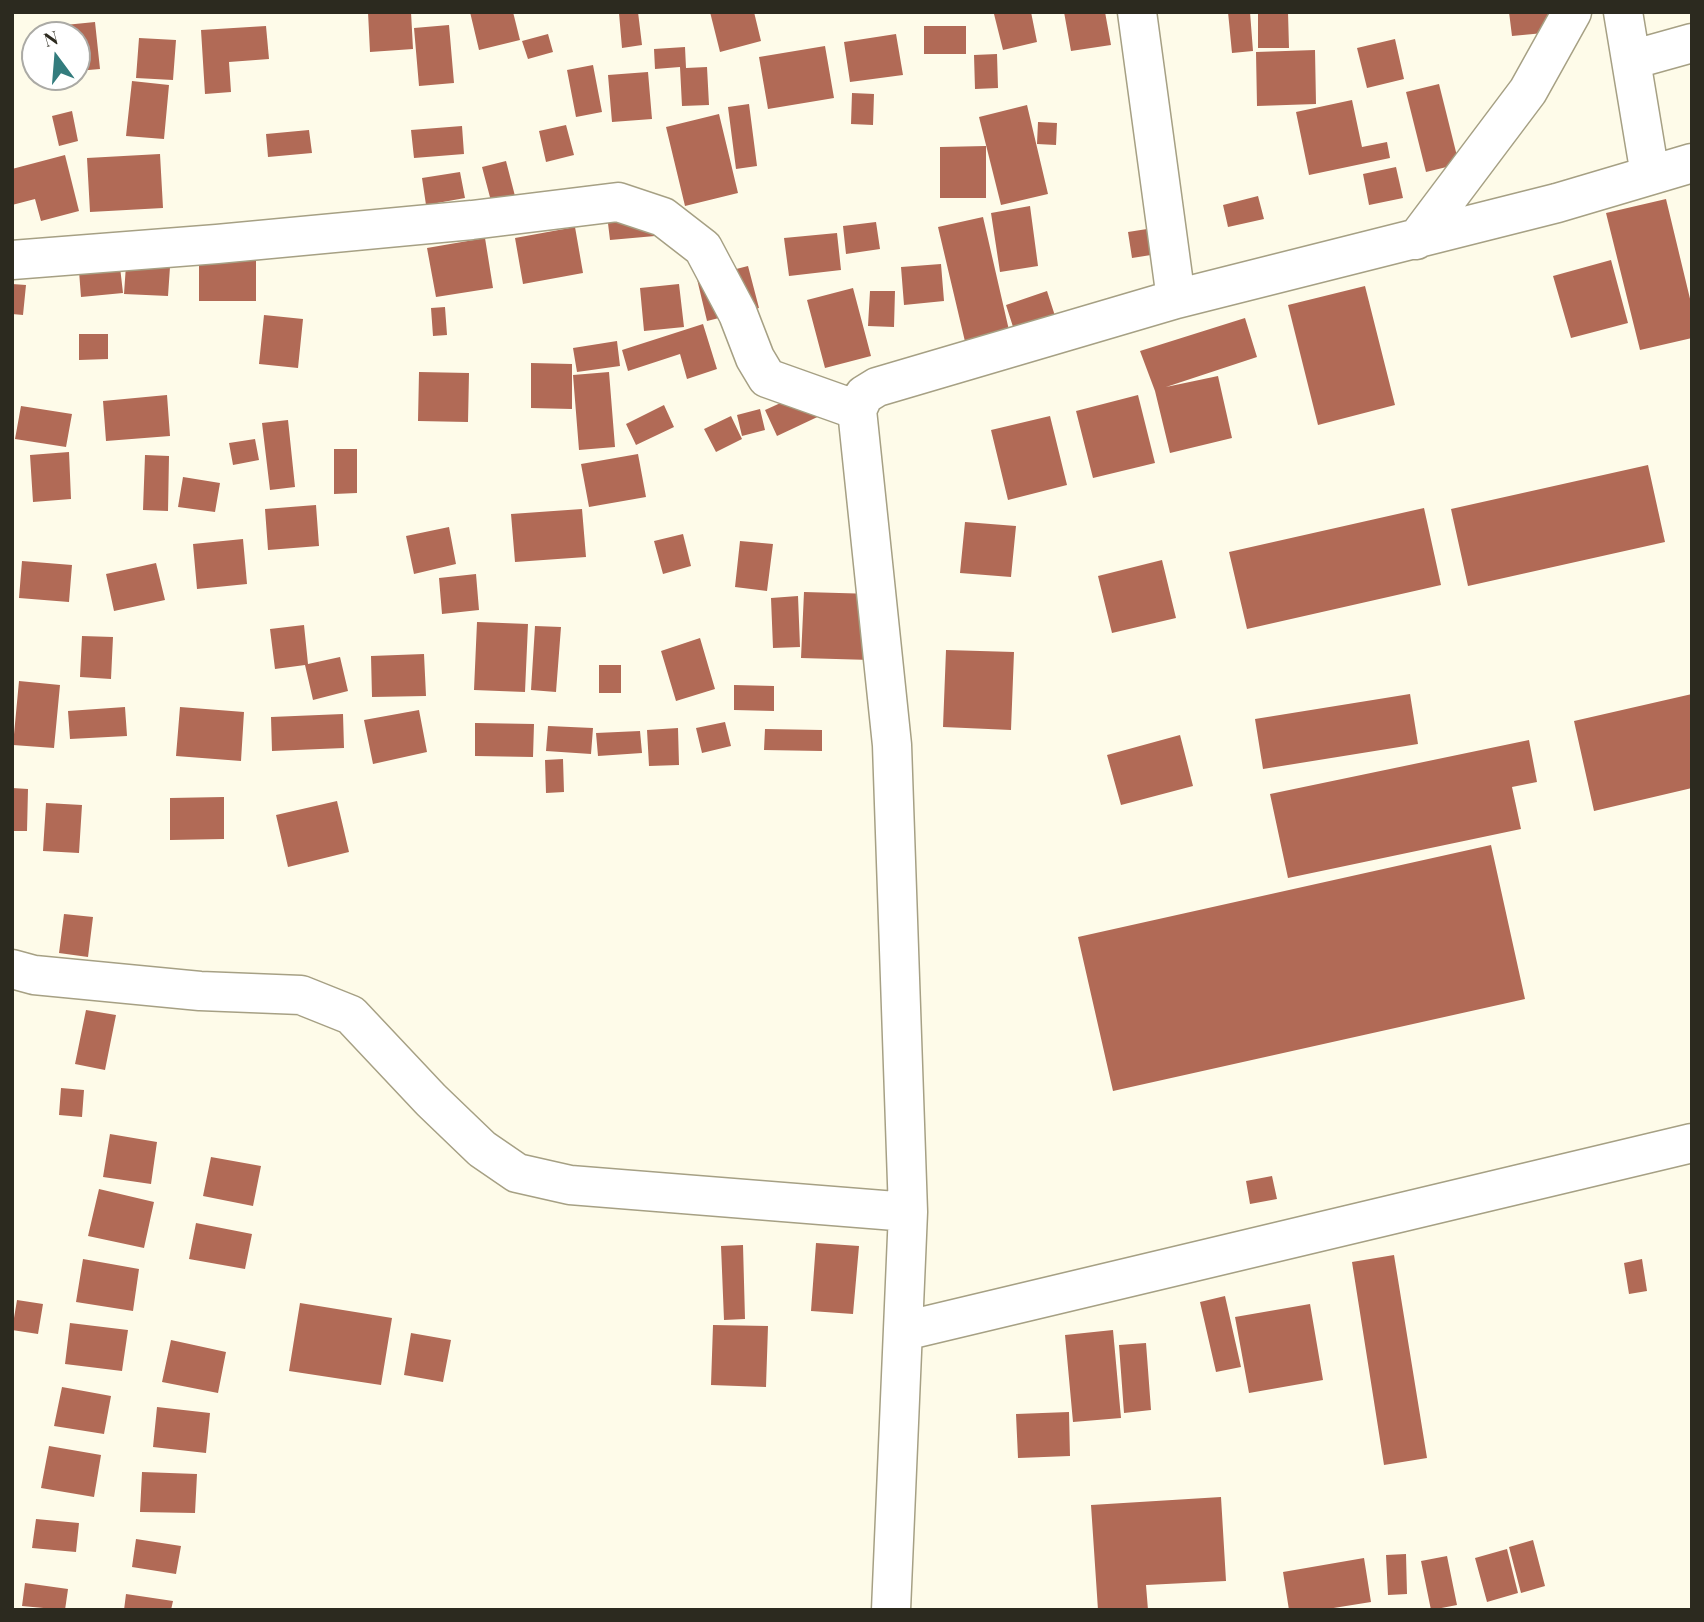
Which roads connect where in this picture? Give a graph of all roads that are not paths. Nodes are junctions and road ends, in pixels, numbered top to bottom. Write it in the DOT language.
graph roads {
  1 [pos="1137,12"];
  2 [pos="1572,12"];
  3 [pos="1623,12"];
  4 [pos="1692,43"];
  5 [pos="1631,60"];
  6 [pos="1692,163"];
  7 [pos="1650,175"];
  8 [pos="1416,240"];
  9 [pos="12,260"];
  10 [pos="1176,299"];
  11 [pos="857,410"];
  12 [pos="12,969"];
  13 [pos="1692,1143"];
  14 [pos="908,1212"];
  15 [pos="904,1331"];
  16 [pos="891,1610"];
  1 -- 10 [label="street"];
  2 -- 8 [label="street"];
  3 -- 5 [label="street"];
  4 -- 5 [label="street"];
  5 -- 7 [label="street"];
  6 -- 7 [label="street"];
  7 -- 8 [label="street"];
  8 -- 10 [label="street"];
  9 -- 11 [label="street"];
  10 -- 11 [label="street"];
  11 -- 14 [label="street"];
  12 -- 14 [label="street"];
  13 -- 15 [label="street"];
  14 -- 15 [label="street"];
  15 -- 16 [label="street"];
}
